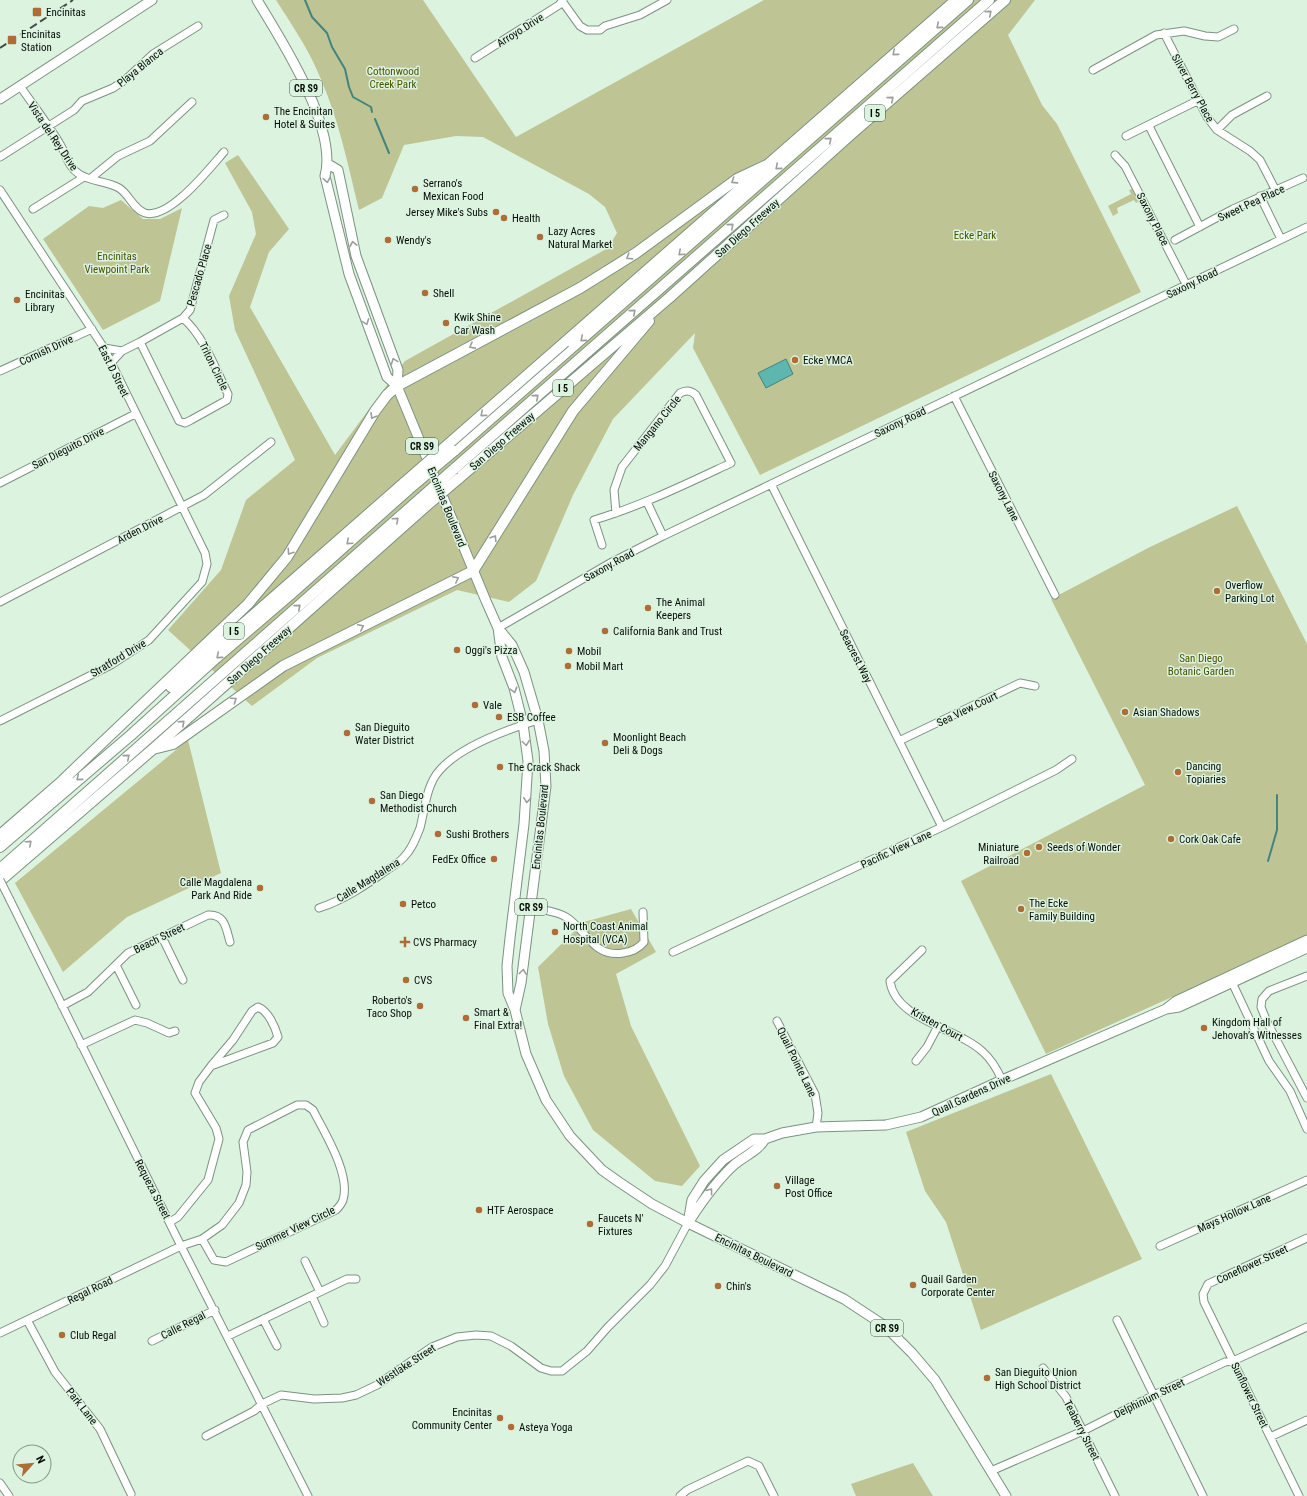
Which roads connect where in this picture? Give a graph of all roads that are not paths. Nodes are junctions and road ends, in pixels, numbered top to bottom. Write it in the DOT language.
graph roads {
  1 [pos="152,0"];
  2 [pos="257,0"];
  3 [pos="563,0"];
  4 [pos="667,0"];
  5 [pos="956,0"];
  6 [pos="968,0"];
  7 [pos="989,0"];
  8 [pos="1005,0"];
  9 [pos="198,26"];
  10 [pos="1234,29"];
  11 [pos="1164,33"];
  12 [pos="474,58"];
  13 [pos="1093,70"];
  14 [pos="20,86"];
  15 [pos="1267,96"];
  16 [pos="0,100"];
  17 [pos="1199,100"];
  18 [pos="192,102"];
  19 [pos="1149,126"];
  20 [pos="48,127"];
  21 [pos="1217,130"];
  22 [pos="1126,136"];
  23 [pos="224,152"];
  24 [pos="1115,155"];
  25 [pos="0,157"];
  26 [pos="328,164"];
  27 [pos="769,164"];
  28 [pos="87,178"];
  29 [pos="1303,178"];
  30 [pos="1275,189"];
  31 [pos="0,190"];
  32 [pos="1260,196"];
  33 [pos="33,209"];
  34 [pos="224,215"];
  35 [pos="1200,227"];
  36 [pos="1307,227"];
  37 [pos="1281,239"];
  38 [pos="1175,240"];
  39 [pos="1187,286"];
  40 [pos="669,298"];
  41 [pos="183,318"];
  42 [pos="92,329"];
  43 [pos="140,342"];
  44 [pos="104,348"];
  45 [pos="122,351"];
  46 [pos="111,363"];
  47 [pos="0,371"];
  48 [pos="397,386"];
  49 [pos="954,396"];
  50 [pos="135,414"];
  51 [pos="271,442"];
  52 [pos="456,474"];
  53 [pos="0,483"];
  54 [pos="771,484"];
  55 [pos="407,486"];
  56 [pos="647,502"];
  57 [pos="183,507"];
  58 [pos="616,513"];
  59 [pos="663,536"];
  60 [pos="602,545"];
  61 [pos="207,564"];
  62 [pos="473,571"];
  63 [pos="1054,595"];
  64 [pos="0,602"];
  65 [pos="498,628"];
  66 [pos="1035,686"];
  67 [pos="538,720"];
  68 [pos="0,721"];
  69 [pos="523,724"];
  70 [pos="899,741"];
  71 [pos="153,749"];
  72 [pos="1072,759"];
  73 [pos="63,780"];
  74 [pos="942,827"];
  75 [pos="0,835"];
  76 [pos="0,847"];
  77 [pos="0,868"];
  78 [pos="0,881"];
  79 [pos="531,907"];
  80 [pos="319,908"];
  81 [pos="643,912"];
  82 [pos="162,937"];
  83 [pos="1307,940"];
  84 [pos="230,942"];
  85 [pos="1307,948"];
  86 [pos="922,950"];
  87 [pos="673,952"];
  88 [pos="116,965"];
  89 [pos="1307,976"];
  90 [pos="1231,979"];
  91 [pos="183,980"];
  92 [pos="136,1005"];
  93 [pos="62,1006"];
  94 [pos="515,1010"];
  95 [pos="777,1021"];
  96 [pos="938,1026"];
  97 [pos="175,1031"];
  98 [pos="81,1045"];
  99 [pos="916,1060"];
  100 [pos="210,1066"];
  101 [pos="1002,1080"];
  102 [pos="1307,1098"];
  103 [pos="816,1127"];
  104 [pos="1307,1129"];
  105 [pos="1307,1180"];
  106 [pos="170,1222"];
  107 [pos="688,1223"];
  108 [pos="1307,1238"];
  109 [pos="202,1239"];
  110 [pos="181,1246"];
  111 [pos="1160,1246"];
  112 [pos="305,1261"];
  113 [pos="356,1279"];
  114 [pos="320,1292"];
  115 [pos="1203,1294"];
  116 [pos="312,1296"];
  117 [pos="215,1310"];
  118 [pos="263,1319"];
  119 [pos="27,1320"];
  120 [pos="1118,1320"];
  121 [pos="324,1323"];
  122 [pos="1307,1327"];
  123 [pos="0,1333"];
  124 [pos="228,1336"];
  125 [pos="152,1341"];
  126 [pos="277,1346"];
  127 [pos="1233,1361"];
  128 [pos="1043,1368"];
  129 [pos="1154,1395"];
  130 [pos="262,1404"];
  131 [pos="1307,1420"];
  132 [pos="1083,1431"];
  133 [pos="206,1436"];
  134 [pos="1270,1437"];
  135 [pos="991,1471"];
  136 [pos="0,1483"];
  137 [pos="132,1494"];
  138 [pos="9,1496"];
  139 [pos="308,1496"];
  140 [pos="680,1496"];
  141 [pos="774,1496"];
  142 [pos="1006,1496"];
  143 [pos="1115,1496"];
  144 [pos="1203,1496"];
  145 [pos="1299,1496"];
  1 -- 14 [label="main road"];
  2 -- 26 [label="main road, Encinitas Boulevard / CR S9"];
  3 -- 4 [label="street"];
  3 -- 12 [label="street, Arroyo Drive"];
  5 -- 27 [label="highway, I 5, one-way"];
  6 -- 55 [label="highway, one-way, bridge"];
  52 -- 7 [label="highway, one-way"];
  40 -- 8 [label="highway, San Diego Freeway / I 5, one-way"];
  9 -- 20 [label="street, Playa Blanca"];
  10 -- 11 [label="street"];
  11 -- 13 [label="street"];
  11 -- 17 [label="street, Silver Berry Place"];
  14 -- 16 [label="main road"];
  14 -- 20 [label="street, Vista del Rey Drive"];
  15 -- 21 [label="street"];
  17 -- 19 [label="street"];
  17 -- 21 [label="street, Silver Berry Place"];
  18 -- 28 [label="street"];
  19 -- 22 [label="street"];
  19 -- 35 [label="street"];
  20 -- 25 [label="street, Playa Blanca"];
  20 -- 28 [label="street, Vista del Rey Drive"];
  21 -- 30 [label="street, Silver Berry Place"];
  23 -- 28 [label="street, Vista del Rey Drive"];
  24 -- 39 [label="street, Saxony Place"];
  26 -- 48 [label="main road, Encinitas Boulevard / CR S9, one-way"];
  48 -- 26 [label="main road, Encinitas Boulevard / CR S9, one-way"];
  27 -- 48 [label="highway, one-way"];
  27 -- 55 [label="highway, I 5, one-way, bridge"];
  28 -- 33 [label="street"];
  29 -- 30 [label="street, Sweet Pea Place"];
  30 -- 32 [label="street, Sweet Pea Place"];
  31 -- 42 [label="street, East D Street"];
  32 -- 35 [label="street, Sweet Pea Place"];
  32 -- 37 [label="street"];
  34 -- 41 [label="street, Pescado Place"];
  35 -- 38 [label="street, Sweet Pea Place"];
  36 -- 37 [label="street, Saxony Road"];
  37 -- 39 [label="street, Saxony Road"];
  39 -- 49 [label="street, Saxony Road"];
  40 -- 52 [label="highway, San Diego Freeway / I 5"];
  62 -- 40 [label="highway, one-way"];
  41 -- 43 [label="street, Pescado Place"];
  41 -- 43 [label="street, Triton Circle"];
  42 -- 44 [label="street, East D Street"];
  42 -- 47 [label="street, Cornish Drive"];
  43 -- 45 [label="street, Pescado Place"];
  44 -- 45 [label="street"];
  44 -- 46 [label="street, East D Street"];
  45 -- 46 [label="street, Pescado Place"];
  46 -- 50 [label="street, East D Street"];
  48 -- 62 [label="main road, Encinitas Boulevard / CR S9"];
  48 -- 73 [label="highway, one-way"];
  49 -- 54 [label="street, Saxony Road"];
  49 -- 63 [label="street, Saxony Lane"];
  50 -- 53 [label="street, San Dieguito Drive"];
  50 -- 57 [label="street, East D Street"];
  51 -- 57 [label="street, Arden Drive"];
  71 -- 52 [label="highway, San Diego Freeway / I 5, one-way, bridge"];
  77 -- 52 [label="highway, one-way, bridge"];
  54 -- 59 [label="street, Saxony Road"];
  54 -- 70 [label="street, Seacrest Way"];
  55 -- 73 [label="highway, I 5"];
  55 -- 76 [label="highway, one-way"];
  56 -- 58 [label="street, Mangano Circle"];
  56 -- 58 [label="street, Mangano Circle"];
  56 -- 59 [label="street"];
  57 -- 61 [label="street, East D Street"];
  57 -- 64 [label="street, Arden Drive"];
  58 -- 60 [label="street, Mangano Circle"];
  59 -- 65 [label="street, Saxony Road"];
  61 -- 68 [label="street, Stratford Drive"];
  62 -- 65 [label="main road, Encinitas Boulevard / CR S9"];
  71 -- 62 [label="highway, one-way"];
  65 -- 67 [label="main road, Encinitas Boulevard / CR S9"];
  65 -- 69 [label="main road, Encinitas Boulevard / CR S9, one-way"];
  66 -- 70 [label="street, Sea View Court"];
  67 -- 69 [label="street, Calle Magdalena"];
  67 -- 79 [label="main road, Encinitas Boulevard / CR S9"];
  69 -- 80 [label="street, Calle Magdalena"];
  69 -- 94 [label="main road, Encinitas Boulevard / CR S9, one-way"];
  70 -- 74 [label="street, Seacrest Way"];
  71 -- 78 [label="highway, San Diego Freeway / I 5"];
  72 -- 74 [label="street, Pacific View Lane"];
  73 -- 75 [label="highway, I 5"];
  74 -- 87 [label="street, Pacific View Lane"];
  78 -- 93 [label="street, Requeza Street, bridge"];
  79 -- 81 [label="street"];
  94 -- 79 [label="main road, Encinitas Boulevard / CR S9, one-way"];
  82 -- 84 [label="street, Beach Street"];
  82 -- 88 [label="street, Beach Street"];
  82 -- 91 [label="street"];
  83 -- 90 [label="main road, Quail Gardens Drive"];
  85 -- 90 [label="main road, Quail Gardens Drive"];
  86 -- 96 [label="street, Kristen Court"];
  88 -- 92 [label="street"];
  88 -- 93 [label="street, Beach Street"];
  89 -- 102 [label="street"];
  90 -- 101 [label="main road, Quail Gardens Drive"];
  90 -- 104 [label="street"];
  93 -- 98 [label="street, Requeza Street"];
  94 -- 107 [label="main road, Encinitas Boulevard / CR S9"];
  95 -- 103 [label="street, Quail Pointe Lane"];
  96 -- 99 [label="street"];
  96 -- 101 [label="street, Kristen Court"];
  97 -- 98 [label="street"];
  98 -- 106 [label="street, Requeza Street"];
  100 -- 100 [label="street"];
  100 -- 106 [label="street"];
  101 -- 103 [label="main road, Quail Gardens Drive"];
  103 -- 107 [label="main road, Quail Gardens Drive"];
  105 -- 111 [label="street, Mays Hollow Lane"];
  106 -- 110 [label="street, Requeza Street"];
  107 -- 130 [label="street, Westlake Street"];
  107 -- 135 [label="main road, Encinitas Boulevard / CR S9"];
  108 -- 115 [label="street, Coneflower Street"];
  109 -- 109 [label="street, Summer View Circle"];
  109 -- 110 [label="street, Summer View Circle"];
  110 -- 117 [label="street, Requeza Street"];
  110 -- 119 [label="street, Regal Road"];
  112 -- 114 [label="street"];
  113 -- 114 [label="street"];
  114 -- 116 [label="street"];
  115 -- 127 [label="street, Sunflower Street"];
  116 -- 118 [label="street"];
  116 -- 121 [label="street"];
  117 -- 124 [label="street, Requeza Street"];
  117 -- 125 [label="street, Calle Regal"];
  118 -- 124 [label="street"];
  118 -- 126 [label="street"];
  119 -- 123 [label="street, Regal Road"];
  119 -- 137 [label="street, Park Lane"];
  120 -- 129 [label="street"];
  122 -- 127 [label="street, Delphinium Street"];
  124 -- 130 [label="street, Requeza Street"];
  127 -- 129 [label="street, Delphinium Street"];
  127 -- 134 [label="street, Sunflower Street"];
  128 -- 132 [label="street, Teaberry Street"];
  129 -- 132 [label="street, Delphinium Street"];
  129 -- 144 [label="street"];
  130 -- 133 [label="street, Westlake Street"];
  130 -- 139 [label="street, Requeza Street"];
  131 -- 134 [label="street"];
  132 -- 135 [label="street, Delphinium Street"];
  132 -- 143 [label="street, Teaberry Street"];
  134 -- 145 [label="street, Sunflower Street"];
  135 -- 142 [label="main road, Encinitas Boulevard / CR S9"];
  136 -- 138 [label="street"];
  140 -- 141 [label="street"];
}
